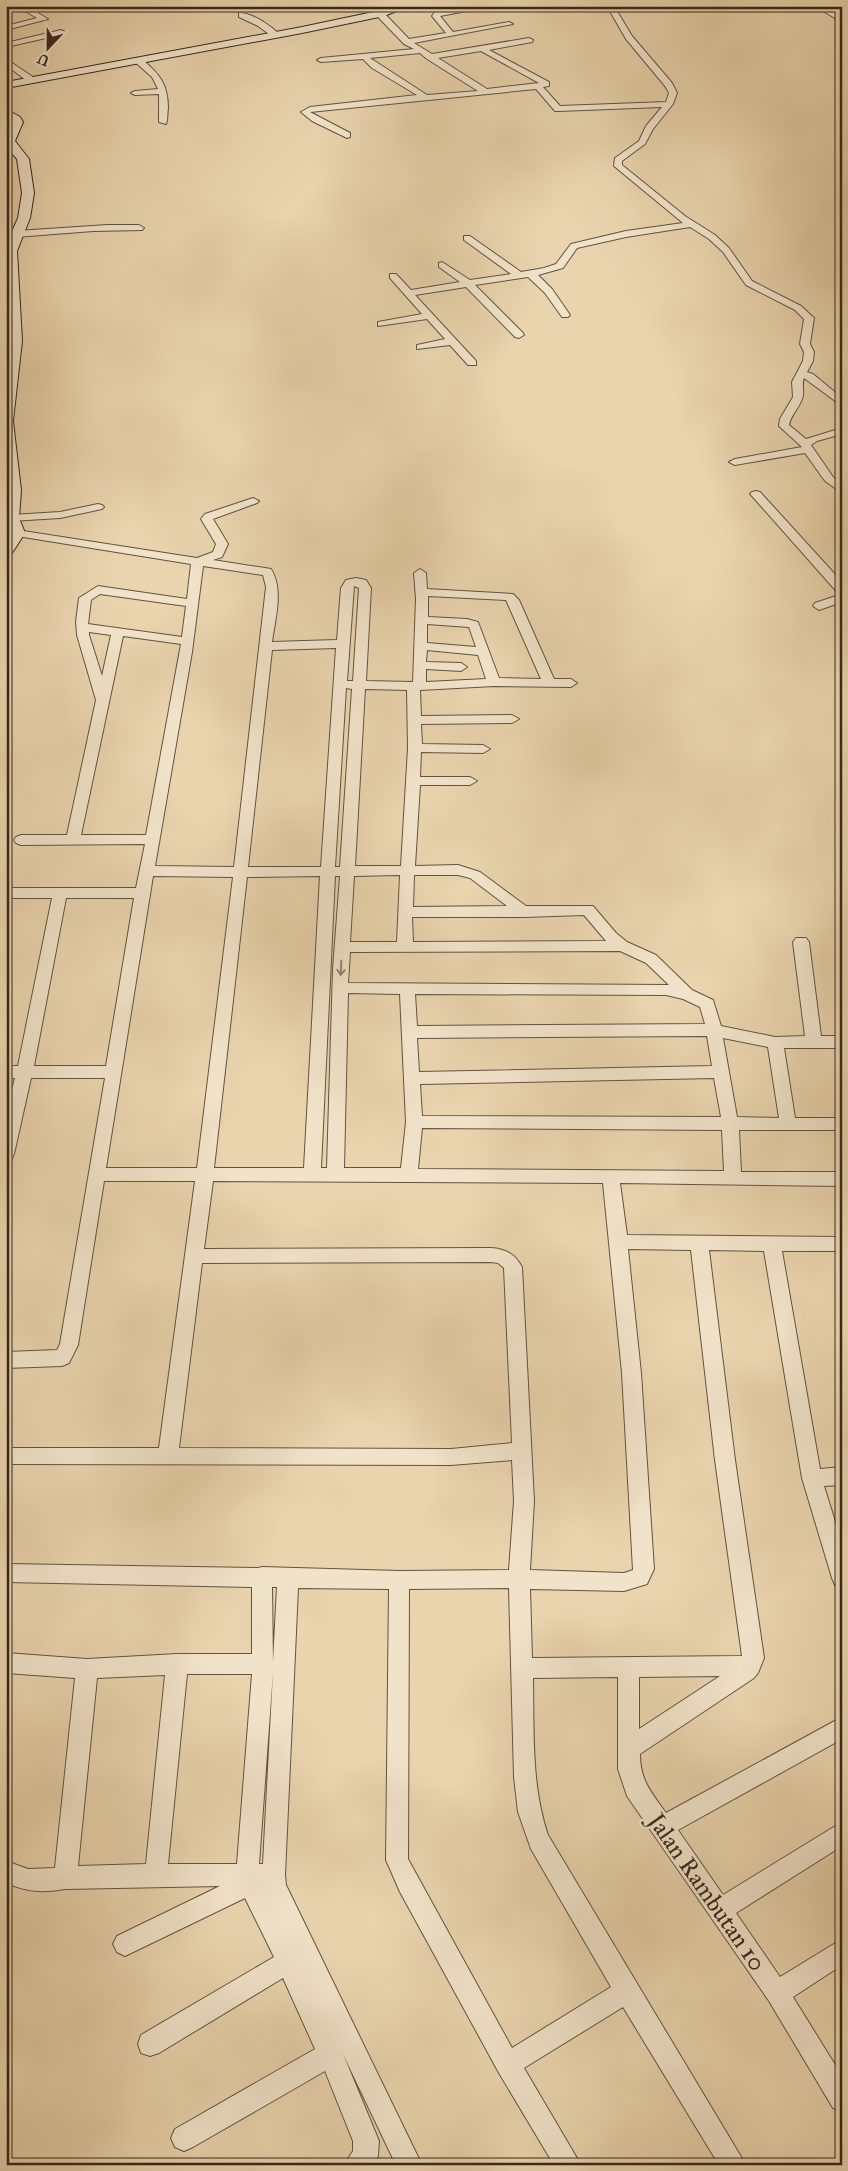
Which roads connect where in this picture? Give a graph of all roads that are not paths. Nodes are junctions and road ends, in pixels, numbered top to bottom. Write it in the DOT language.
graph roads {
  1 [pos="21,6"];
  2 [pos="404,6"];
  3 [pos="610,6"];
  4 [pos="817,6"];
  5 [pos="481,12"];
  6 [pos="380,14"];
  7 [pos="242,15"];
  8 [pos="842,20"];
  9 [pos="509,24"];
  10 [pos="495,27"];
  11 [pos="7,28"];
  12 [pos="61,32"];
  13 [pos="451,34"];
  14 [pos="276,35"];
  15 [pos="529,40"];
  16 [pos="407,42"];
  17 [pos="6,45"];
  18 [pos="482,49"];
  19 [pos="422,51"];
  20 [pos="366,56"];
  21 [pos="430,57"];
  22 [pos="321,60"];
  23 [pos="6,61"];
  24 [pos="140,61"];
  25 [pos="30,79"];
  26 [pos="6,84"];
  27 [pos="538,86"];
  28 [pos="164,90"];
  29 [pos="486,92"];
  30 [pos="135,93"];
  31 [pos="425,97"];
  32 [pos="669,104"];
  33 [pos="6,112"];
  34 [pos="163,122"];
  35 [pos="347,135"];
  36 [pos="692,224"];
  37 [pos="139,228"];
  38 [pos="16,234"];
  39 [pos="467,238"];
  40 [pos="442,265"];
  41 [pos="530,273"];
  42 [pos="519,275"];
  43 [pos="393,276"];
  44 [pos="468,283"];
  45 [pos="407,293"];
  46 [pos="565,315"];
  47 [pos="429,316"];
  48 [pos="382,324"];
  49 [pos="519,335"];
  50 [pos="453,341"];
  51 [pos="421,347"];
  52 [pos="472,363"];
  53 [pos="801,374"];
  54 [pos="8,387"];
  55 [pos="842,403"];
  56 [pos="842,431"];
  57 [pos="806,446"];
  58 [pos="735,462"];
  59 [pos="842,490"];
  60 [pos="756,494"];
  61 [pos="253,501"];
  62 [pos="98,506"];
  63 [pos="11,518"];
  64 [pos="17,533"];
  65 [pos="6,550"];
  66 [pos="197,562"];
  67 [pos="420,573"];
  68 [pos="842,590"];
  69 [pos="422,592"];
  70 [pos="842,598"];
  71 [pos="193,603"];
  72 [pos="819,606"];
  73 [pos="422,620"];
  74 [pos="83,627"];
  75 [pos="118,632"];
  76 [pos="186,641"];
  77 [pos="342,644"];
  78 [pos="266,646"];
  79 [pos="421,646"];
  80 [pos="484,652"];
  81 [pos="419,665"];
  82 [pos="461,667"];
  83 [pos="494,682"];
  84 [pos="548,683"];
  85 [pos="571,683"];
  86 [pos="341,685"];
  87 [pos="359,686"];
  88 [pos="416,686"];
  89 [pos="102,699"];
  90 [pos="512,719"];
  91 [pos="413,720"];
  92 [pos="415,748"];
  93 [pos="482,749"];
  94 [pos="412,781"];
  95 [pos="470,781"];
  96 [pos="73,838"];
  97 [pos="151,839"];
  98 [pos="21,840"];
  99 [pos="328,870"];
  100 [pos="347,870"];
  101 [pos="148,871"];
  102 [pos="407,871"];
  103 [pos="241,872"];
  104 [pos="60,892"];
  105 [pos="142,892"];
  106 [pos="6,893"];
  107 [pos="405,912"];
  108 [pos="524,912"];
  109 [pos="801,942"];
  110 [pos="622,946"];
  111 [pos="343,948"];
  112 [pos="405,948"];
  113 [pos="342,988"];
  114 [pos="407,989"];
  115 [pos="687,994"];
  116 [pos="714,1030"];
  117 [pos="410,1032"];
  118 [pos="814,1041"];
  119 [pos="842,1042"];
  120 [pos="776,1043"];
  121 [pos="6,1072"];
  122 [pos="24,1072"];
  123 [pos="115,1072"];
  124 [pos="721,1072"];
  125 [pos="412,1078"];
  126 [pos="414,1122"];
  127 [pos="730,1124"];
  128 [pos="788,1124"];
  129 [pos="842,1124"];
  130 [pos="6,1154"];
  131 [pos="96,1174"];
  132 [pos="205,1175"];
  133 [pos="409,1175"];
  134 [pos="312,1176"];
  135 [pos="335,1176"];
  136 [pos="611,1177"];
  137 [pos="733,1177"];
  138 [pos="842,1179"];
  139 [pos="620,1242"];
  140 [pos="699,1243"];
  141 [pos="772,1244"];
  142 [pos="842,1244"];
  143 [pos="196,1256"];
  144 [pos="6,1360"];
  145 [pos="520,1451"];
  146 [pos="168,1455"];
  147 [pos="6,1456"];
  148 [pos="842,1476"];
  149 [pos="812,1478"];
  150 [pos="840,1565"];
  151 [pos="6,1573"];
  152 [pos="262,1576"];
  153 [pos="288,1577"];
  154 [pos="519,1579"];
  155 [pos="399,1580"];
  156 [pos="6,1664"];
  157 [pos="177,1664"];
  158 [pos="263,1664"];
  159 [pos="751,1666"];
  160 [pos="628,1667"];
  161 [pos="522,1668"];
  162 [pos="87,1669"];
  163 [pos="842,1727"];
  164 [pos="629,1748"];
  165 [pos="662,1827"];
  166 [pos="842,1833"];
  167 [pos="6,1872"];
  168 [pos="156,1875"];
  169 [pos="274,1875"];
  170 [pos="65,1878"];
  171 [pos="248,1880"];
  172 [pos="721,1909"];
  173 [pos="125,1944"];
  174 [pos="842,1951"];
  175 [pos="289,1961"];
  176 [pos="627,1991"];
  177 [pos="777,1993"];
  178 [pos="150,2044"];
  179 [pos="331,2054"];
  180 [pos="508,2064"];
  181 [pos="839,2089"];
  182 [pos="184,2138"];
  183 [pos="357,2165"];
  184 [pos="409,2165"];
  185 [pos="568,2165"];
  186 [pos="733,2165"];
  1 -- 11 [label="street"];
  2 -- 6 [label="street"];
  3 -- 32 [label="street"];
  4 -- 8 [label="street"];
  5 -- 10 [label="street"];
  5 -- 13 [label="street"];
  6 -- 14 [label="street"];
  6 -- 16 [label="street"];
  7 -- 14 [label="street"];
  9 -- 10 [label="street"];
  10 -- 13 [label="street"];
  12 -- 17 [label="street"];
  13 -- 16 [label="street"];
  14 -- 24 [label="street"];
  15 -- 18 [label="street"];
  16 -- 19 [label="street"];
  18 -- 21 [label="street"];
  18 -- 27 [label="street"];
  19 -- 20 [label="street"];
  19 -- 21 [label="street"];
  20 -- 22 [label="street"];
  20 -- 31 [label="street"];
  21 -- 29 [label="street"];
  23 -- 25 [label="street"];
  24 -- 25 [label="street"];
  24 -- 28 [label="street"];
  25 -- 26 [label="street"];
  27 -- 29 [label="street"];
  27 -- 32 [label="street"];
  28 -- 30 [label="street"];
  28 -- 34 [label="street"];
  29 -- 31 [label="street"];
  31 -- 35 [label="street"];
  32 -- 36 [label="street"];
  33 -- 38 [label="street"];
  36 -- 41 [label="street"];
  36 -- 53 [label="street"];
  37 -- 38 [label="street"];
  38 -- 54 [label="street"];
  39 -- 42 [label="street"];
  40 -- 44 [label="street"];
  41 -- 42 [label="street"];
  41 -- 46 [label="street"];
  42 -- 44 [label="street"];
  43 -- 45 [label="street"];
  44 -- 45 [label="street"];
  44 -- 49 [label="street"];
  45 -- 47 [label="street"];
  47 -- 48 [label="street"];
  47 -- 50 [label="street"];
  50 -- 51 [label="street"];
  50 -- 52 [label="street"];
  53 -- 55 [label="street"];
  53 -- 57 [label="street"];
  54 -- 63 [label="street"];
  56 -- 57 [label="street"];
  57 -- 58 [label="street"];
  57 -- 59 [label="street"];
  60 -- 68 [label="street"];
  61 -- 66 [label="street"];
  62 -- 63 [label="street"];
  63 -- 64 [label="street"];
  64 -- 65 [label="street"];
  64 -- 66 [label="street"];
  66 -- 71 [label="street"];
  66 -- 78 [label="street"];
  67 -- 69 [label="street"];
  69 -- 73 [label="street"];
  69 -- 84 [label="street"];
  70 -- 72 [label="street"];
  71 -- 74 [label="street"];
  71 -- 76 [label="street"];
  73 -- 79 [label="street"];
  73 -- 80 [label="street"];
  74 -- 75 [label="street"];
  74 -- 89 [label="street"];
  75 -- 76 [label="street"];
  75 -- 89 [label="street"];
  76 -- 97 [label="street"];
  77 -- 78 [label="street"];
  77 -- 86 [label="street"];
  77 -- 87 [label="street"];
  78 -- 103 [label="street"];
  79 -- 80 [label="street"];
  79 -- 81 [label="street"];
  80 -- 83 [label="street"];
  81 -- 82 [label="street"];
  81 -- 88 [label="street"];
  83 -- 84 [label="street"];
  83 -- 88 [label="street"];
  84 -- 85 [label="street"];
  86 -- 87 [label="street"];
  86 -- 99 [label="street"];
  87 -- 88 [label="street"];
  87 -- 100 [label="street"];
  88 -- 91 [label="street"];
  89 -- 96 [label="street"];
  90 -- 91 [label="street"];
  91 -- 92 [label="street"];
  92 -- 93 [label="street"];
  92 -- 94 [label="street"];
  94 -- 95 [label="street"];
  94 -- 102 [label="street"];
  96 -- 97 [label="street"];
  96 -- 98 [label="street"];
  97 -- 101 [label="street"];
  99 -- 100 [label="street"];
  99 -- 103 [label="street"];
  99 -- 134 [label="street"];
  100 -- 102 [label="street"];
  100 -- 111 [label="street"];
  101 -- 103 [label="street"];
  101 -- 105 [label="street"];
  102 -- 107 [label="street"];
  102 -- 108 [label="street"];
  103 -- 132 [label="street"];
  104 -- 105 [label="street"];
  104 -- 106 [label="street"];
  104 -- 122 [label="street"];
  105 -- 123 [label="street"];
  107 -- 108 [label="street"];
  107 -- 112 [label="street"];
  108 -- 110 [label="street"];
  109 -- 118 [label="street"];
  110 -- 112 [label="street"];
  110 -- 115 [label="street"];
  111 -- 112 [label="street"];
  111 -- 113 [label="street, one-way"];
  113 -- 114 [label="street"];
  113 -- 135 [label="street"];
  114 -- 115 [label="street"];
  114 -- 117 [label="street"];
  115 -- 116 [label="street"];
  116 -- 117 [label="street"];
  116 -- 120 [label="street"];
  116 -- 124 [label="street"];
  117 -- 125 [label="street"];
  118 -- 119 [label="street"];
  118 -- 120 [label="street"];
  120 -- 128 [label="street"];
  121 -- 122 [label="street"];
  122 -- 123 [label="street"];
  122 -- 130 [label="street"];
  123 -- 131 [label="street"];
  124 -- 125 [label="street"];
  124 -- 127 [label="street"];
  125 -- 126 [label="street"];
  126 -- 127 [label="street"];
  126 -- 133 [label="street"];
  127 -- 128 [label="street"];
  127 -- 137 [label="street"];
  128 -- 129 [label="street"];
  131 -- 132 [label="street"];
  131 -- 144 [label="street"];
  132 -- 134 [label="street"];
  132 -- 143 [label="street"];
  133 -- 135 [label="street"];
  133 -- 136 [label="street"];
  134 -- 135 [label="street"];
  136 -- 137 [label="street"];
  136 -- 139 [label="street"];
  137 -- 138 [label="street"];
  139 -- 140 [label="street"];
  139 -- 154 [label="street"];
  140 -- 141 [label="street"];
  140 -- 159 [label="street"];
  141 -- 142 [label="street"];
  141 -- 149 [label="street"];
  143 -- 145 [label="street"];
  143 -- 146 [label="street"];
  145 -- 146 [label="street"];
  145 -- 154 [label="street"];
  146 -- 147 [label="street"];
  148 -- 149 [label="street"];
  149 -- 150 [label="street"];
  151 -- 152 [label="street"];
  152 -- 153 [label="street"];
  152 -- 158 [label="street"];
  153 -- 155 [label="street"];
  153 -- 169 [label="street"];
  154 -- 155 [label="street"];
  154 -- 161 [label="street"];
  155 -- 180 [label="street"];
  156 -- 162 [label="street"];
  157 -- 158 [label="street"];
  157 -- 162 [label="street"];
  157 -- 168 [label="street"];
  158 -- 171 [label="street"];
  159 -- 160 [label="street"];
  159 -- 164 [label="street"];
  160 -- 161 [label="street"];
  160 -- 164 [label="street, Jalan Rambutan 10"];
  161 -- 176 [label="street"];
  162 -- 170 [label="street"];
  163 -- 165 [label="street"];
  164 -- 165 [label="street, Jalan Rambutan 10"];
  165 -- 172 [label="street, Jalan Rambutan 10"];
  166 -- 172 [label="street"];
  167 -- 170 [label="street"];
  168 -- 170 [label="street"];
  168 -- 171 [label="street"];
  169 -- 171 [label="street"];
  169 -- 184 [label="street"];
  171 -- 173 [label="street"];
  171 -- 175 [label="street"];
  172 -- 177 [label="street, Jalan Rambutan 10"];
  174 -- 177 [label="street"];
  175 -- 178 [label="street"];
  175 -- 179 [label="street"];
  176 -- 180 [label="street"];
  176 -- 186 [label="street"];
  177 -- 181 [label="street, Jalan Rambutan 10"];
  179 -- 182 [label="street"];
  179 -- 183 [label="street"];
  180 -- 185 [label="street"];
}
